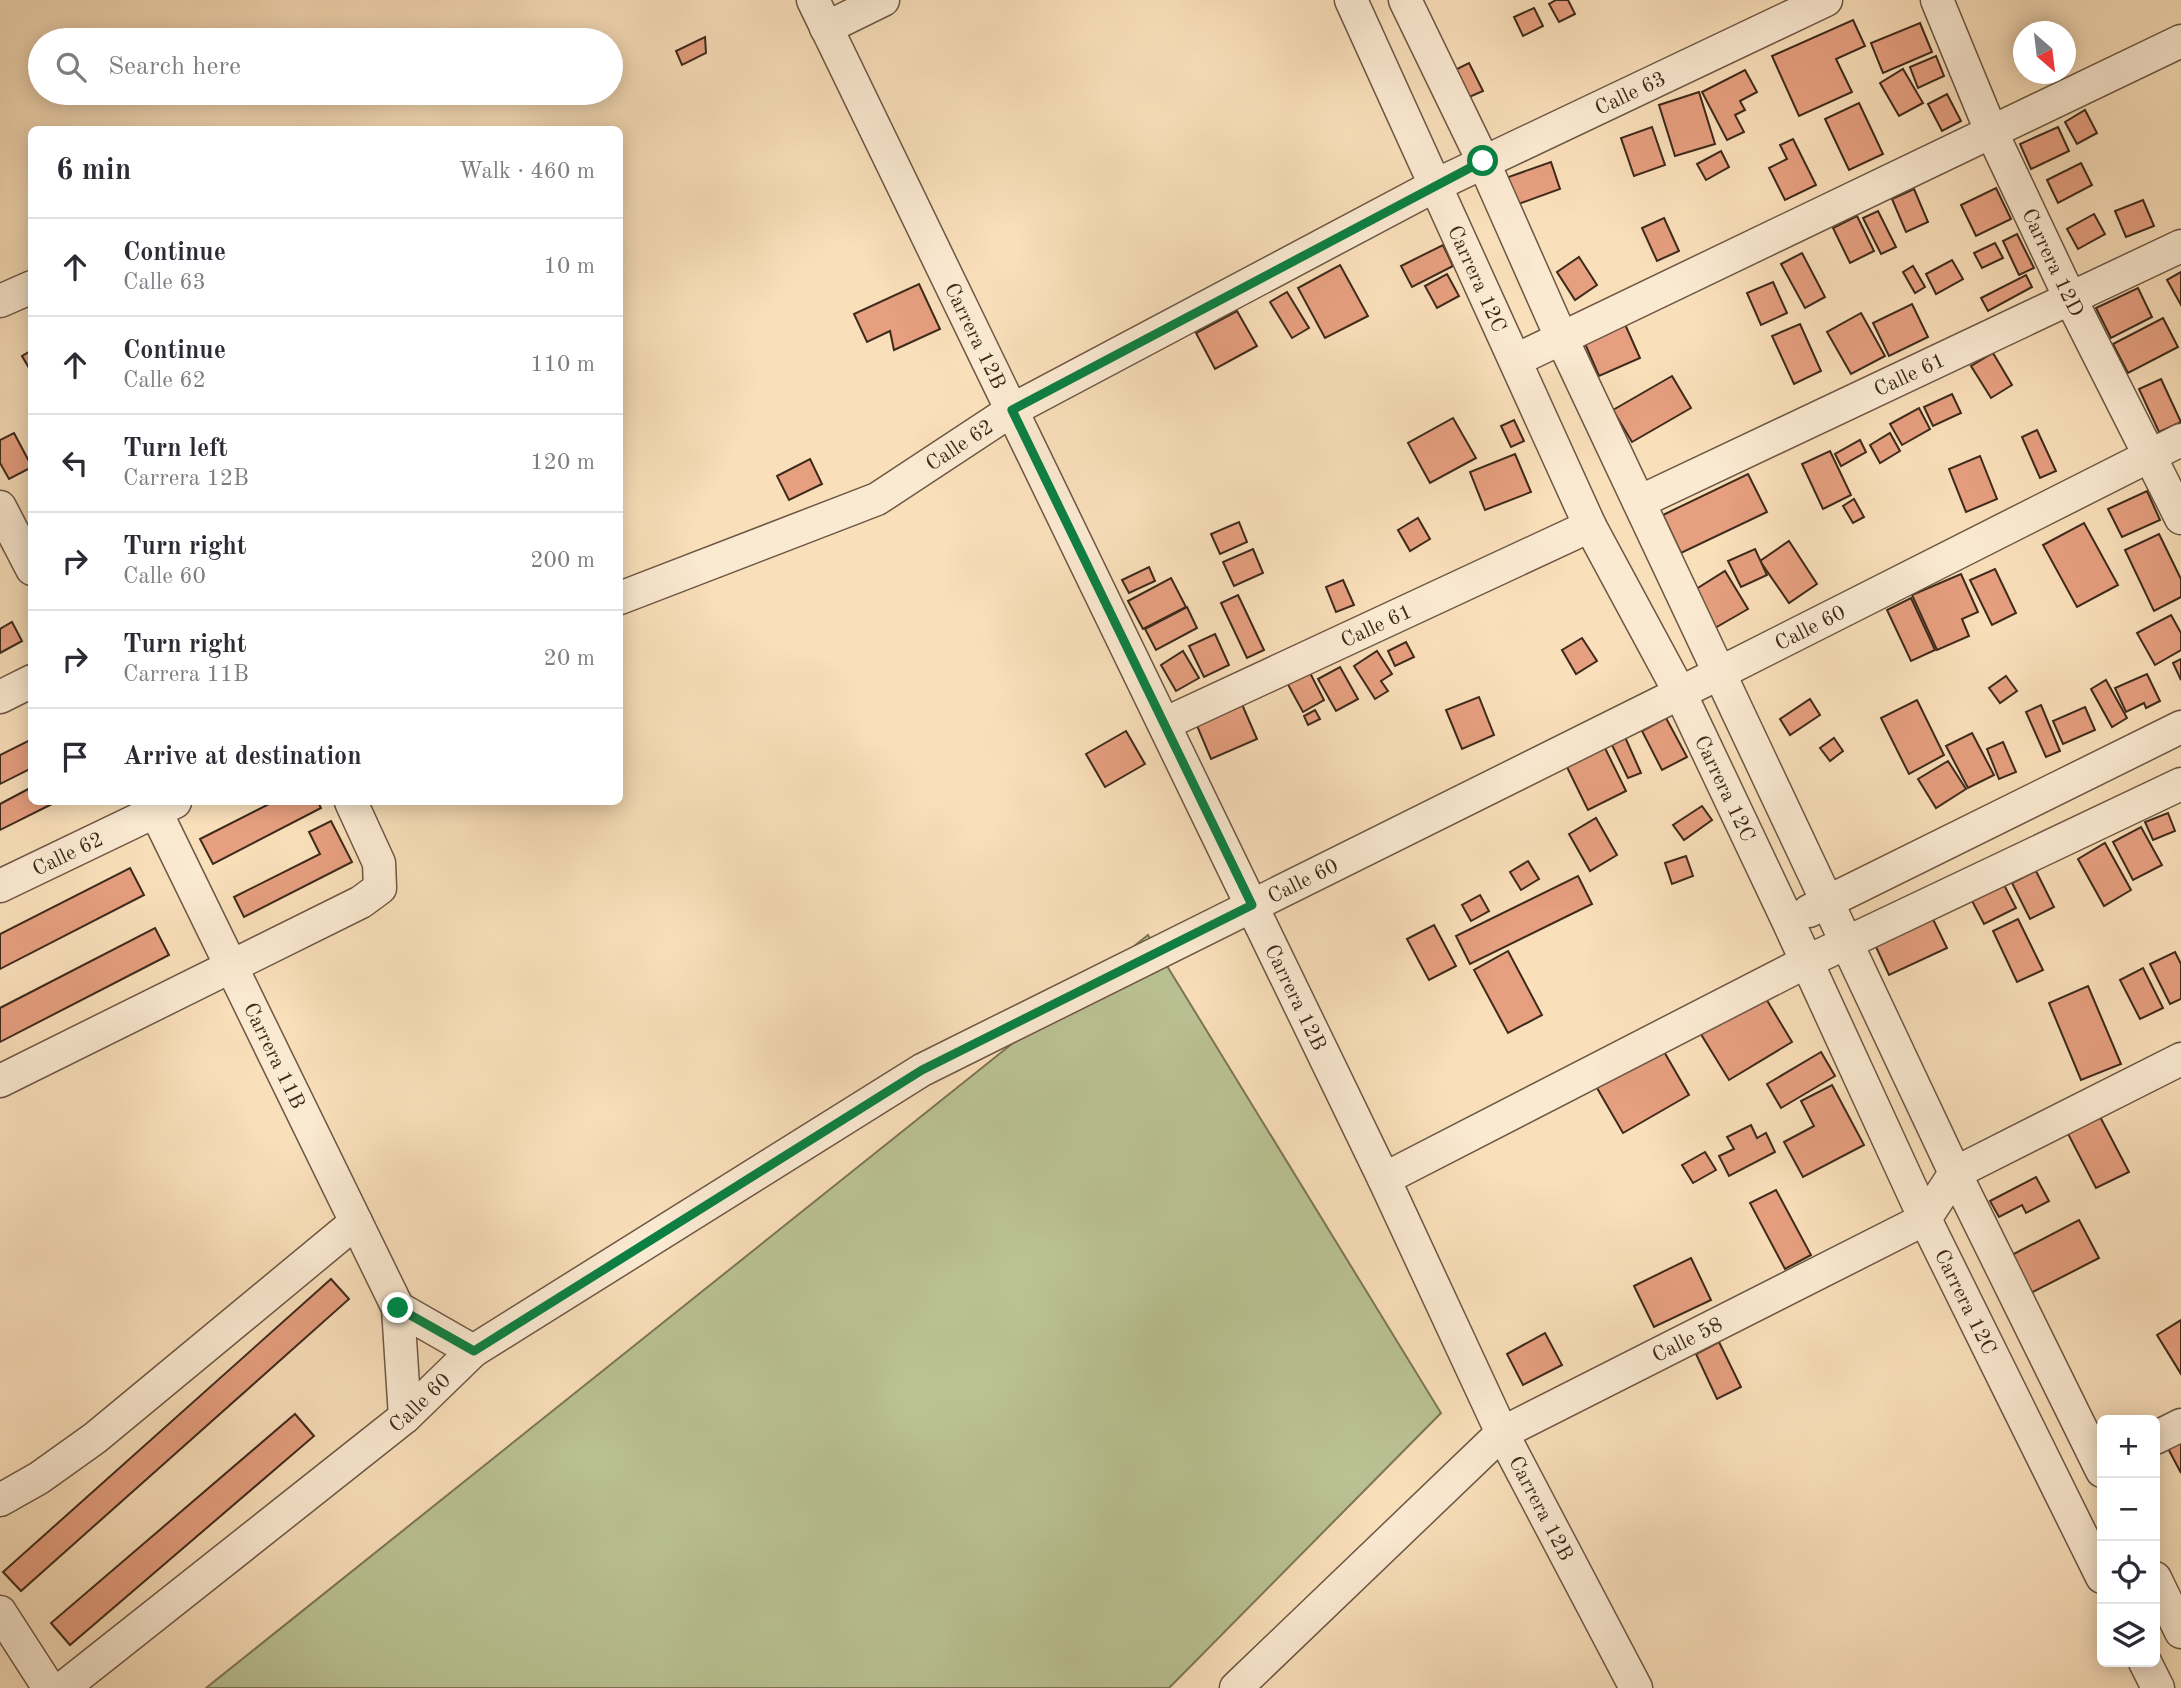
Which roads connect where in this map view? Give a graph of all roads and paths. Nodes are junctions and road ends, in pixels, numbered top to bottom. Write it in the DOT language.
graph roads {
  1 [pos="883,0"];
  2 [pos="1351,0"];
  3 [pos="1405,0"];
  4 [pos="1826,0"];
  5 [pos="1937,0"];
  6 [pos="820,14"];
  7 [pos="2181,41"];
  8 [pos="1992,131"];
  9 [pos="1483,161"];
  10 [pos="1436,185"];
  11 [pos="2181,246"];
  12 [pos="28,289"];
  13 [pos="2070,298"];
  14 [pos="0,302"];
  15 [pos="1561,337"];
  16 [pos="1516,360"];
  17 [pos="1012,410"];
  18 [pos="2181,440"];
  19 [pos="2151,455"];
  20 [pos="1639,502"];
  21 [pos="9,513"];
  22 [pos="2181,518"];
  23 [pos="1590,526"];
  24 [pos="28,559"];
  25 [pos="623,597"];
  26 [pos="1721,673"];
  27 [pos="28,683"];
  28 [pos="1680,693"];
  29 [pos="0,697"];
  30 [pos="1164,724"];
  31 [pos="2181,727"];
  32 [pos="2181,784"];
  33 [pos="158,805"];
  34 [pos="160,805"];
  35 [pos="352,805"];
  36 [pos="0,886"];
  37 [pos="1828,902"];
  38 [pos="1252,905"];
  39 [pos="1788,921"];
  40 [pos="1847,942"];
  41 [pos="1806,962"];
  42 [pos="233,966"];
  43 [pos="2181,1059"];
  44 [pos="0,1081"];
  45 [pos="1955,1173"];
  46 [pos="1384,1179"];
  47 [pos="1925,1220"];
  48 [pos="356,1222"];
  49 [pos="398,1308"];
  50 [pos="474,1351"];
  51 [pos="404,1417"];
  52 [pos="2181,1425"];
  53 [pos="1502,1433"];
  54 [pos="2160,1436"];
  55 [pos="2097,1458"];
  56 [pos="2097,1468"];
  57 [pos="2056,1484"];
  58 [pos="0,1500"];
  59 [pos="2097,1567"];
  60 [pos="2160,1587"];
  61 [pos="0,1612"];
  62 [pos="2178,1619"];
  63 [pos="2148,1667"];
  64 [pos="49,1688"];
  65 [pos="63,1688"];
  66 [pos="1236,1688"];
  67 [pos="1636,1688"];
  68 [pos="2158,1688"];
  1 -- 6 [label="street"];
  2 -- 10 [label="street, Carrera 12C"];
  3 -- 9 [label="street"];
  4 -- 9 [label="street, Calle 63"];
  5 -- 8 [label="street, Carrera 12D"];
  6 -- 17 [label="street, Carrera 12B"];
  7 -- 8 [label="street"];
  8 -- 13 [label="street, Carrera 12D"];
  8 -- 15 [label="street"];
  9 -- 10 [label="street, Calle 63"];
  9 -- 15 [label="street"];
  10 -- 16 [label="street, Carrera 12C"];
  10 -- 17 [label="street, Calle 62"];
  11 -- 13 [label="street, Calle 61"];
  12 -- 14 [label="street"];
  13 -- 19 [label="street, Carrera 12D"];
  13 -- 20 [label="street, Calle 61"];
  15 -- 16 [label="street"];
  15 -- 20 [label="street"];
  16 -- 23 [label="street, Carrera 12C"];
  17 -- 25 [label="street, Calle 62"];
  17 -- 30 [label="street, Carrera 12B"];
  18 -- 19 [label="street, Calle 60"];
  19 -- 22 [label="street, Carrera 12D"];
  19 -- 26 [label="street, Calle 60"];
  20 -- 26 [label="street"];
  21 -- 24 [label="street"];
  23 -- 28 [label="street, Carrera 12C"];
  23 -- 30 [label="street, Calle 61"];
  26 -- 28 [label="street, Calle 60"];
  26 -- 37 [label="street"];
  27 -- 29 [label="street"];
  28 -- 38 [label="street, Calle 60"];
  28 -- 39 [label="street, Carrera 12C"];
  30 -- 38 [label="street, Carrera 12B"];
  31 -- 37 [label="street"];
  32 -- 40 [label="street"];
  33 -- 36 [label="street, Calle 62"];
  34 -- 42 [label="street, Carrera 11B"];
  35 -- 42 [label="street"];
  37 -- 39 [label="street"];
  37 -- 40 [label="street"];
  38 -- 46 [label="street, Carrera 12B"];
  38 -- 50 [label="street, Calle 60"];
  39 -- 41 [label="street, Carrera 12C"];
  40 -- 41 [label="street"];
  40 -- 45 [label="street"];
  41 -- 46 [label="street"];
  41 -- 47 [label="street, Carrera 12C"];
  42 -- 44 [label="street"];
  42 -- 48 [label="street, Carrera 11B"];
  43 -- 45 [label="street"];
  45 -- 47 [label="street"];
  45 -- 55 [label="street"];
  46 -- 53 [label="street, Carrera 12B"];
  47 -- 53 [label="street, Calle 58"];
  47 -- 57 [label="street, Carrera 12C"];
  48 -- 49 [label="street, Carrera 11B"];
  48 -- 58 [label="street"];
  49 -- 50 [label="street"];
  49 -- 51 [label="street, Carrera 11B"];
  50 -- 51 [label="street, Calle 60"];
  51 -- 65 [label="street, Calle 60"];
  52 -- 54 [label="street"];
  53 -- 66 [label="street, Calle 58"];
  53 -- 67 [label="street, Carrera 12B"];
  56 -- 57 [label="street"];
  57 -- 59 [label="street, Carrera 12C"];
  60 -- 62 [label="street"];
  61 -- 64 [label="street"];
  63 -- 68 [label="street"];
}
